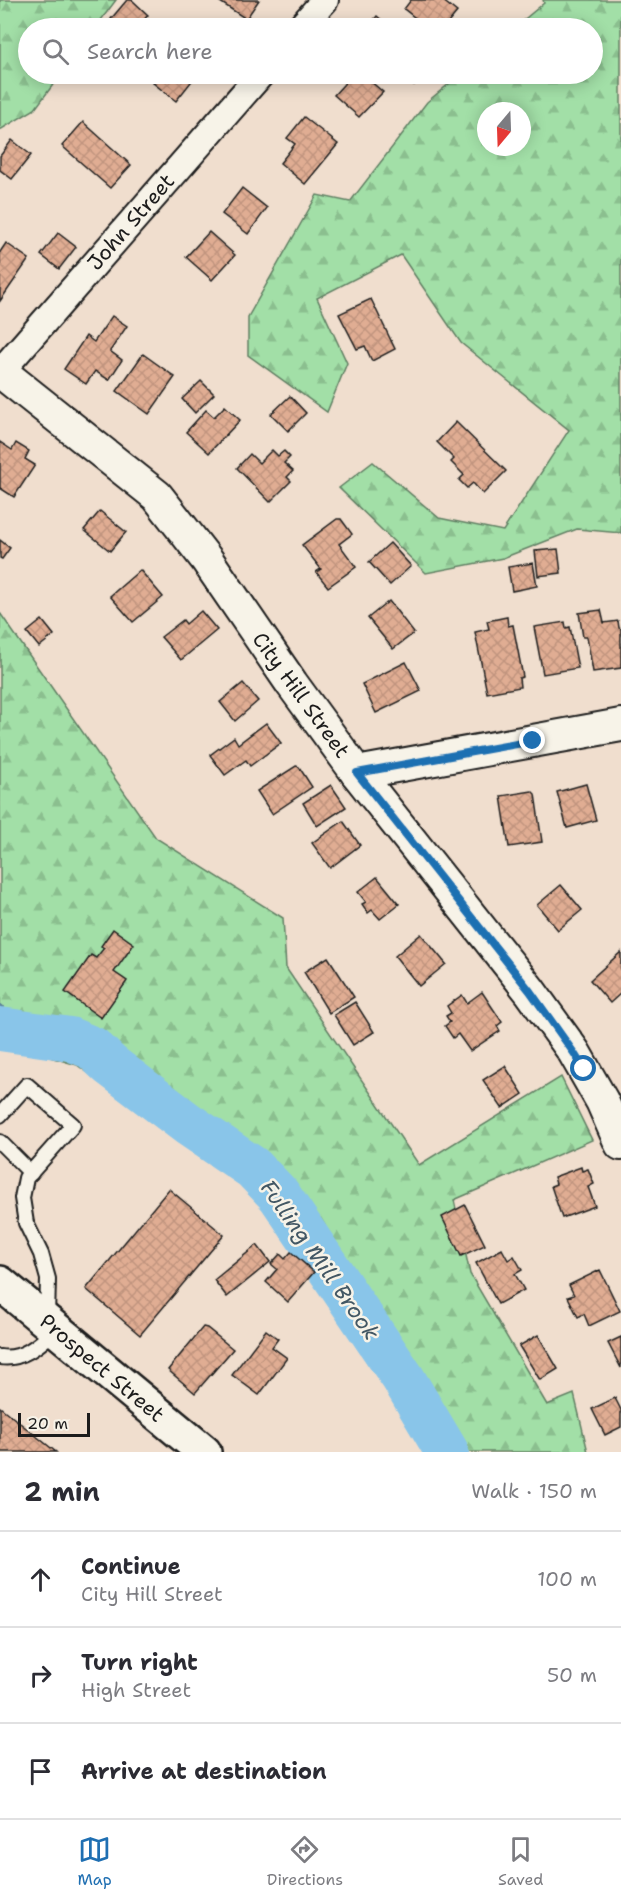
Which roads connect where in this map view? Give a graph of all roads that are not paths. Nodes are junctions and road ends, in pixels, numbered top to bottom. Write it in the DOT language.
graph roads {
  1 [pos="325,0"];
  2 [pos="309,18"];
  3 [pos="252,84"];
  4 [pos="1,371"];
  5 [pos="621,725"];
  6 [pos="357,773"];
  7 [pos="0,1115"];
  8 [pos="619,1133"];
  9 [pos="0,1142"];
  10 [pos="31,1173"];
  11 [pos="0,1283"];
  12 [pos="51,1326"];
  13 [pos="0,1357"];
  14 [pos="204,1452"];
  1 -- 2 [label="street"];
  3 -- 4 [label="street, John Street"];
  4 -- 6 [label="street, City Hill Street"];
  5 -- 6 [label="street"];
  6 -- 8 [label="street, City Hill Street"];
  7 -- 10 [label="lane"];
  9 -- 10 [label="lane"];
  10 -- 12 [label="lane"];
  11 -- 12 [label="main road, Prospect Street"];
  12 -- 13 [label="lane"];
  12 -- 14 [label="main road, Prospect Street"];
}
